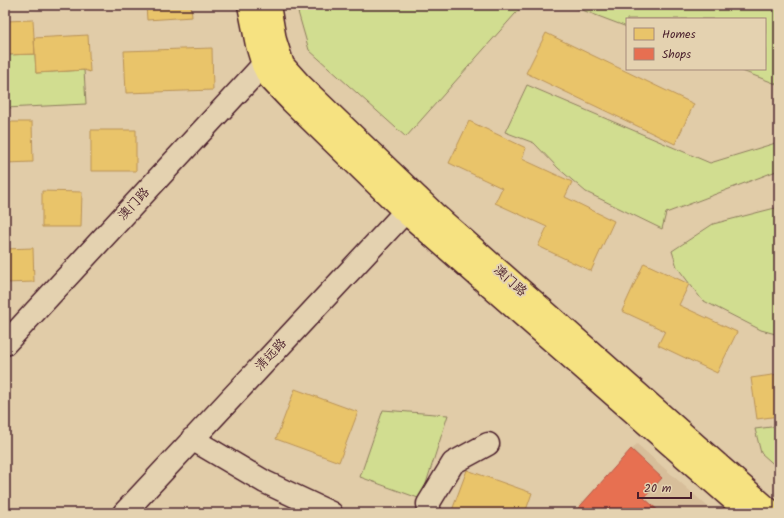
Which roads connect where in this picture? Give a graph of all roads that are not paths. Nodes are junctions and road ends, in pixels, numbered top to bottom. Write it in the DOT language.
graph roads {
  1 [pos="249,5"];
  2 [pos="269,5"];
  3 [pos="271,58"];
  4 [pos="411,205"];
  5 [pos="5,344"];
  6 [pos="192,439"];
  7 [pos="488,444"];
  8 [pos="124,513"];
  9 [pos="331,513"];
  10 [pos="430,513"];
  11 [pos="748,513"];
  12 [pos="773,513"];
  1 -- 3 [label="main road"];
  2 -- 3 [label="main road"];
  3 -- 4 [label="main road, 澳门路"];
  3 -- 5 [label="street, 澳门路"];
  4 -- 6 [label="street, 清远路"];
  4 -- 11 [label="main road, 澳门路"];
  4 -- 12 [label="main road, 澳门路"];
  6 -- 8 [label="street, 清远路"];
  6 -- 9 [label="street"];
  7 -- 10 [label="street"];
}
